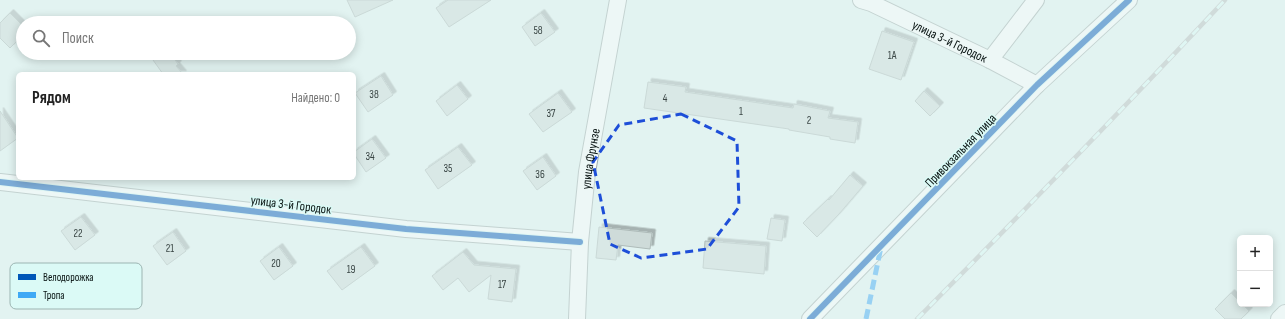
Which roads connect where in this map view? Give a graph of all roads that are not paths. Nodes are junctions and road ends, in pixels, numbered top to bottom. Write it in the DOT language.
graph roads {
  1 [pos="618,0"];
  2 [pos="861,0"];
  3 [pos="1036,0"];
  4 [pos="1129,0"];
  5 [pos="990,60"];
  6 [pos="1037,85"];
  7 [pos="0,182"];
  8 [pos="580,242"];
  9 [pos="1285,314"];
  10 [pos="577,319"];
  11 [pos="810,319"];
  12 [pos="1279,319"];
  1 -- 8 [label="street, улица Фрунзе"];
  2 -- 5 [label="street, улица 3-й Городок"];
  3 -- 5 [label="street"];
  4 -- 6 [label="street, Привокзальная улица"];
  5 -- 6 [label="street, улица 3-й Городок"];
  6 -- 11 [label="street, Привокзальная улица"];
  7 -- 8 [label="street, улица 3-й Городок"];
  8 -- 10 [label="street, улица Фрунзе"];
  9 -- 12 [label="street"];
}
